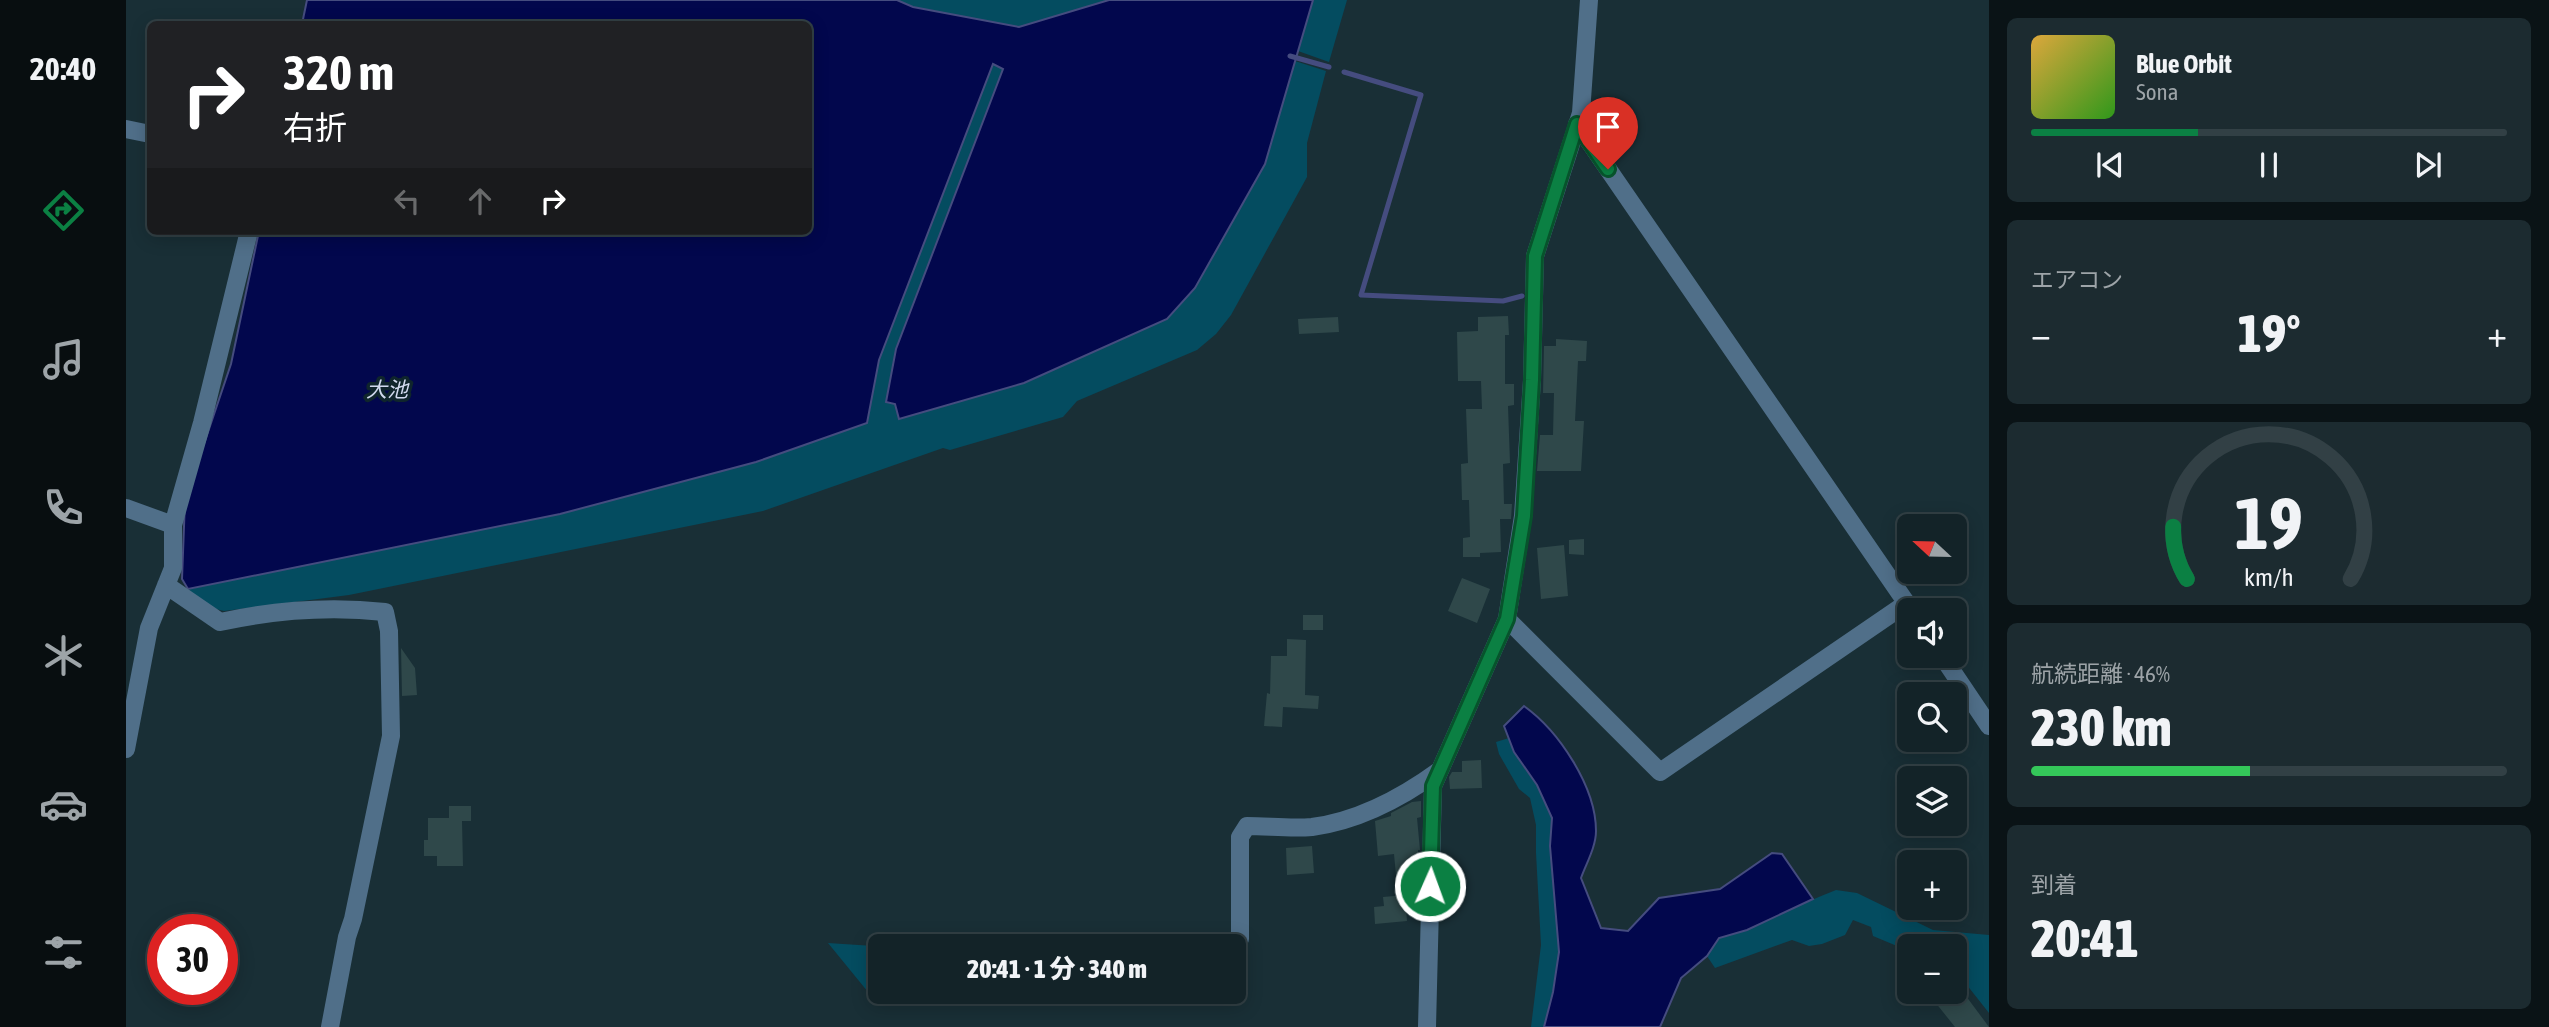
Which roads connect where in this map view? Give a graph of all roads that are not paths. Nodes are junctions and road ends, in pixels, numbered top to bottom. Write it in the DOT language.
graph roads {
  1 [pos="1589,0"];
  2 [pos="1577,124"];
  3 [pos="126,130"];
  4 [pos="147,134"];
  5 [pos="248,235"];
  6 [pos="126,508"];
  7 [pos="173,525"];
  8 [pos="166,586"];
  9 [pos="1903,598"];
  10 [pos="1897,615"];
  11 [pos="1507,619"];
  12 [pos="1950,668"];
  13 [pos="1989,726"];
  14 [pos="126,749"];
  15 [pos="1440,770"];
  16 [pos="1240,934"];
  17 [pos="330,1027"];
  18 [pos="1427,1027"];
  1 -- 2 [label="street"];
  2 -- 9 [label="street"];
  2 -- 11 [label="street"];
  3 -- 4 [label="street"];
  5 -- 7 [label="street"];
  6 -- 7 [label="street"];
  7 -- 8 [label="street"];
  8 -- 14 [label="street"];
  8 -- 17 [label="street"];
  10 -- 11 [label="street"];
  11 -- 15 [label="street"];
  12 -- 13 [label="street"];
  15 -- 16 [label="street"];
  15 -- 18 [label="street"];
}
